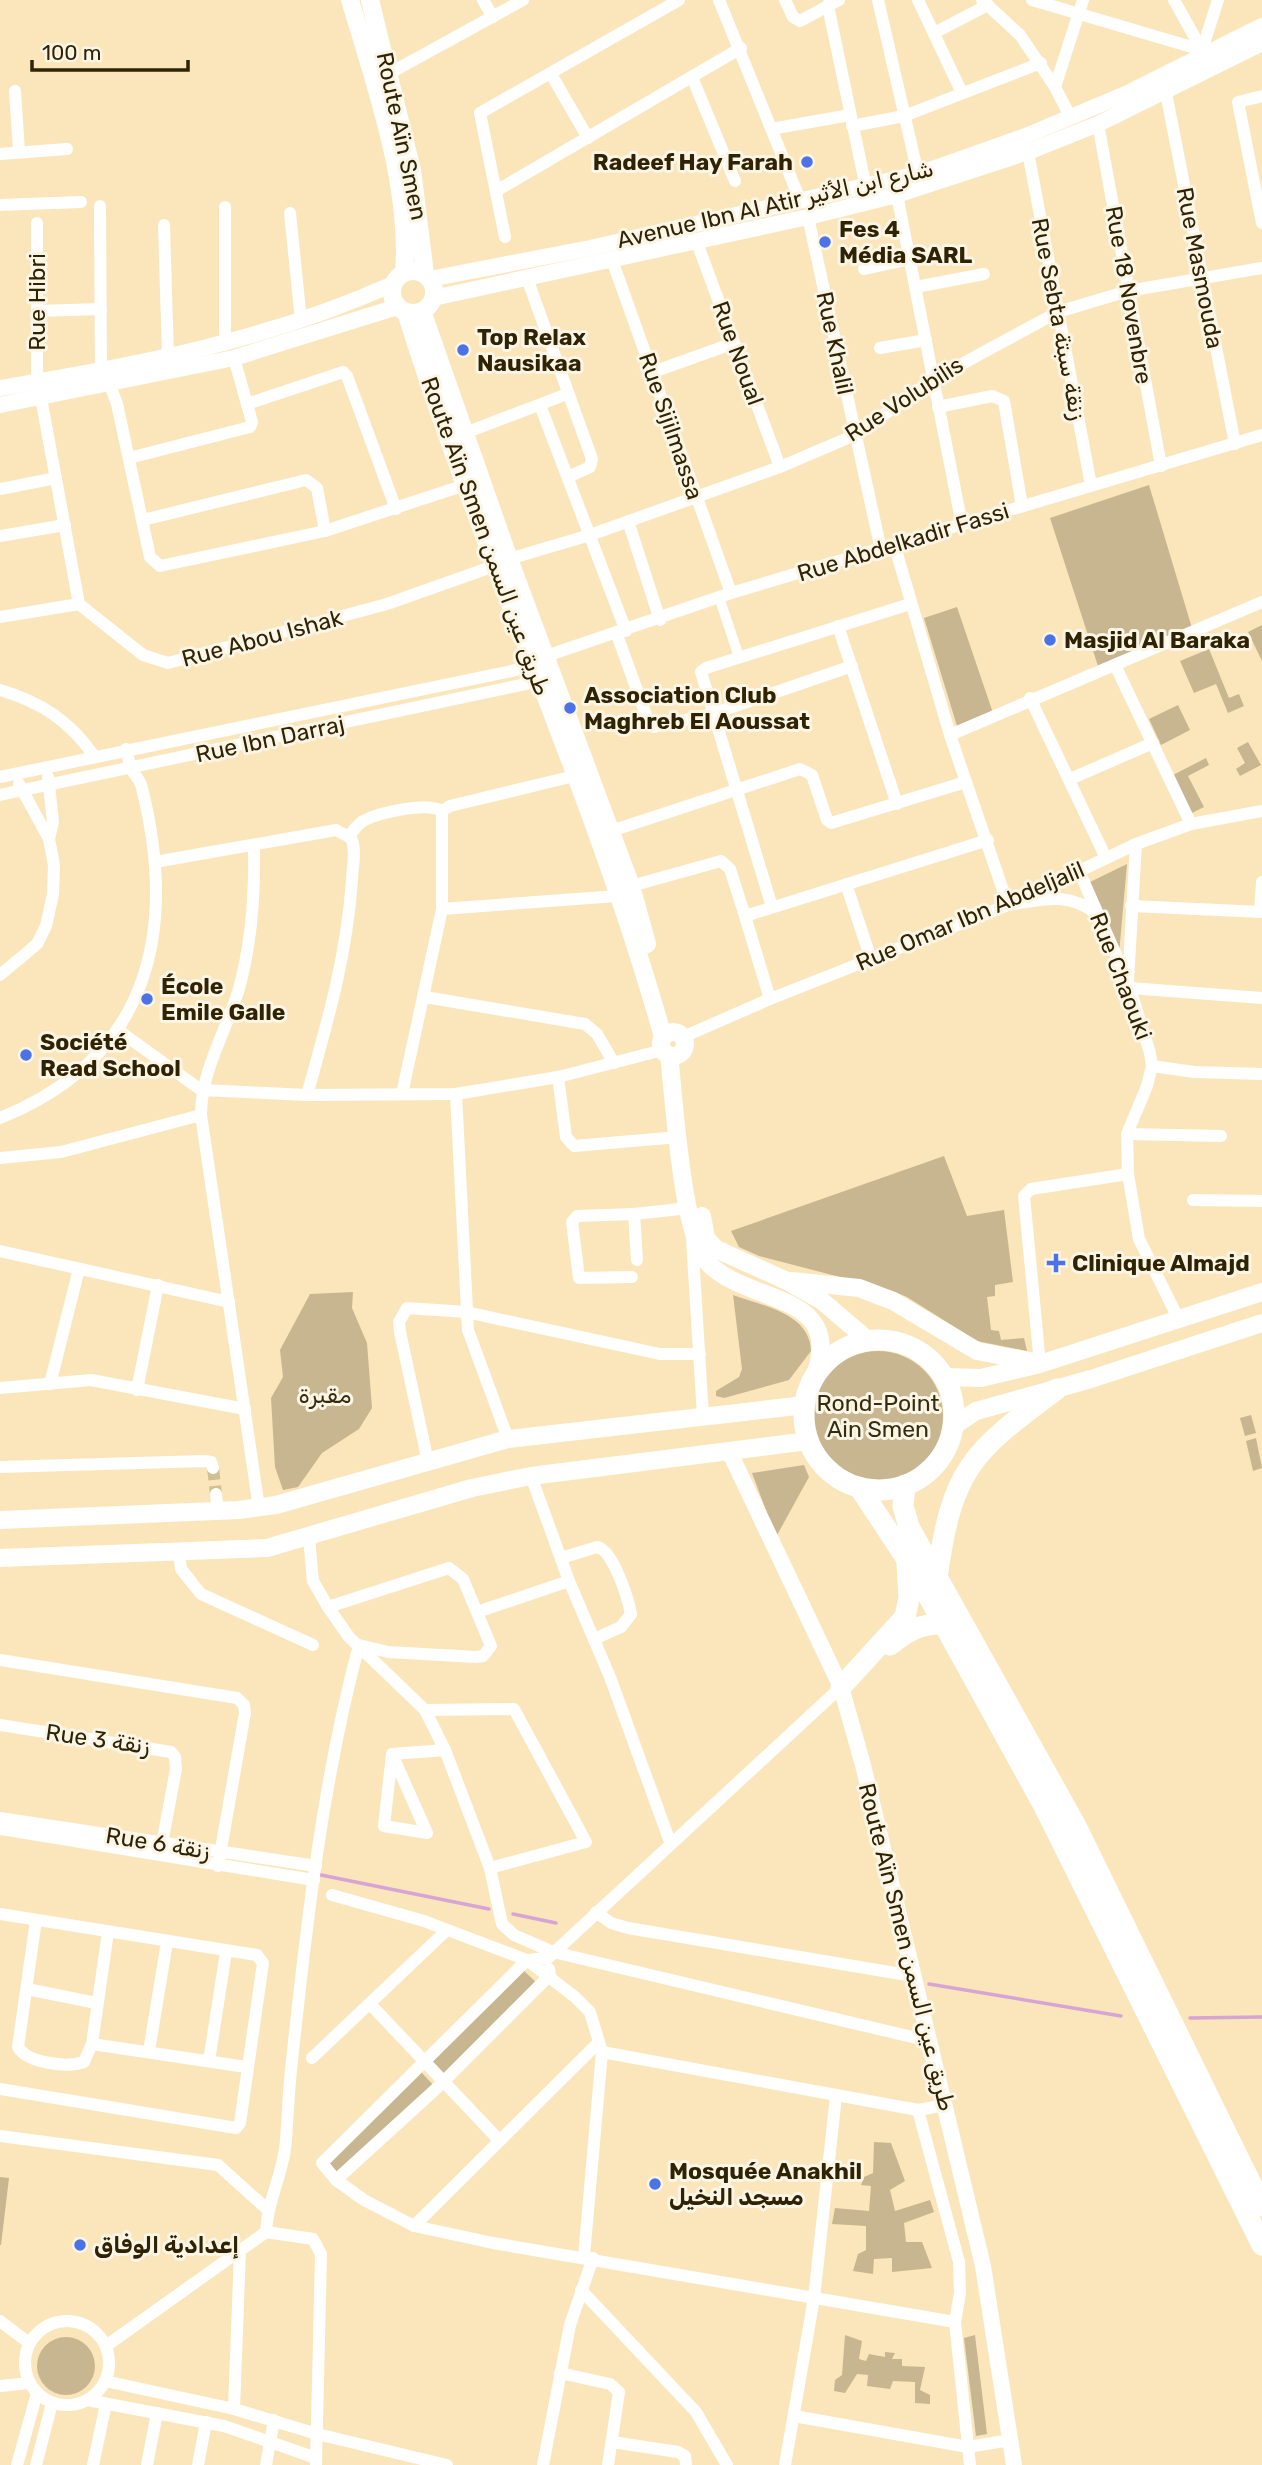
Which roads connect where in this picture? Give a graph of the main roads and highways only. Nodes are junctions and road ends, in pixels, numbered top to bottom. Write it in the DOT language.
graph roads {
  1 [pos="350,0"];
  2 [pos="370,0"];
  3 [pos="428,277"];
  4 [pos="399,278"];
  5 [pos="415,307"];
  6 [pos="502,563"];
  7 [pos="539,657"];
  8 [pos="624,891"];
  9 [pos="672,1044"];
  10 [pos="787,1281"];
  11 [pos="1262,1292"];
  12 [pos="1262,1323"];
  13 [pos="869,1341"];
  14 [pos="1040,1364"];
  15 [pos="943,1377"];
  16 [pos="814,1378"];
  17 [pos="1057,1389"];
  18 [pos="804,1405"];
  19 [pos="952,1427"];
  20 [pos="808,1441"];
  21 [pos="905,1485"];
  22 [pos="859,1488"];
  23 [pos="0,1520"];
  24 [pos="0,1558"];
  25 [pos="907,1558"];
  26 [pos="937,1578"];
  27 [pos="944,1624"];
  28 [pos="1262,2206"];
  29 [pos="1262,2245"];
  1 -- 4 [label="main road, Route Aïn Smen"];
  2 -- 3 [label="main road, Route Aïn Smen"];
  3 -- 4 [label="main road"];
  3 -- 5 [label="main road, Route Aïn Smen"];
  4 -- 5 [label="main road, Route Aïn Smen"];
  5 -- 6 [label="main road, Route Aïn Smen طريق عين السمن"];
  5 -- 6 [label="main road, Route Aïn Smen طريق عين السمن"];
  6 -- 7 [label="main road, Route Aïn Smen طريق عين السمن"];
  7 -- 8 [label="main road, Route Aïn Smen طريق عين السمن"];
  7 -- 8 [label="main road, Route Aïn Smen طريق عين السمن"];
  8 -- 9 [label="main road, Route Aïn Smen طريق عين السمن"];
  9 -- 10 [label="main road"];
  9 -- 16 [label="main road"];
  10 -- 13 [label="main road"];
  10 -- 14 [label="main road"];
  11 -- 14 [label="main road"];
  12 -- 17 [label="main road"];
  13 -- 15 [label="highway"];
  13 -- 16 [label="highway"];
  14 -- 15 [label="main road"];
  15 -- 19 [label="highway"];
  16 -- 18 [label="highway"];
  17 -- 19 [label="main road"];
  17 -- 26 [label="highway"];
  18 -- 20 [label="highway"];
  18 -- 23 [label="main road"];
  19 -- 21 [label="highway"];
  20 -- 22 [label="highway"];
  20 -- 24 [label="main road"];
  21 -- 22 [label="highway"];
  21 -- 26 [label="highway"];
  22 -- 25 [label="highway"];
  25 -- 27 [label="highway"];
  25 -- 27 [label="highway"];
  26 -- 28 [label="highway"];
  27 -- 29 [label="highway"];
}
